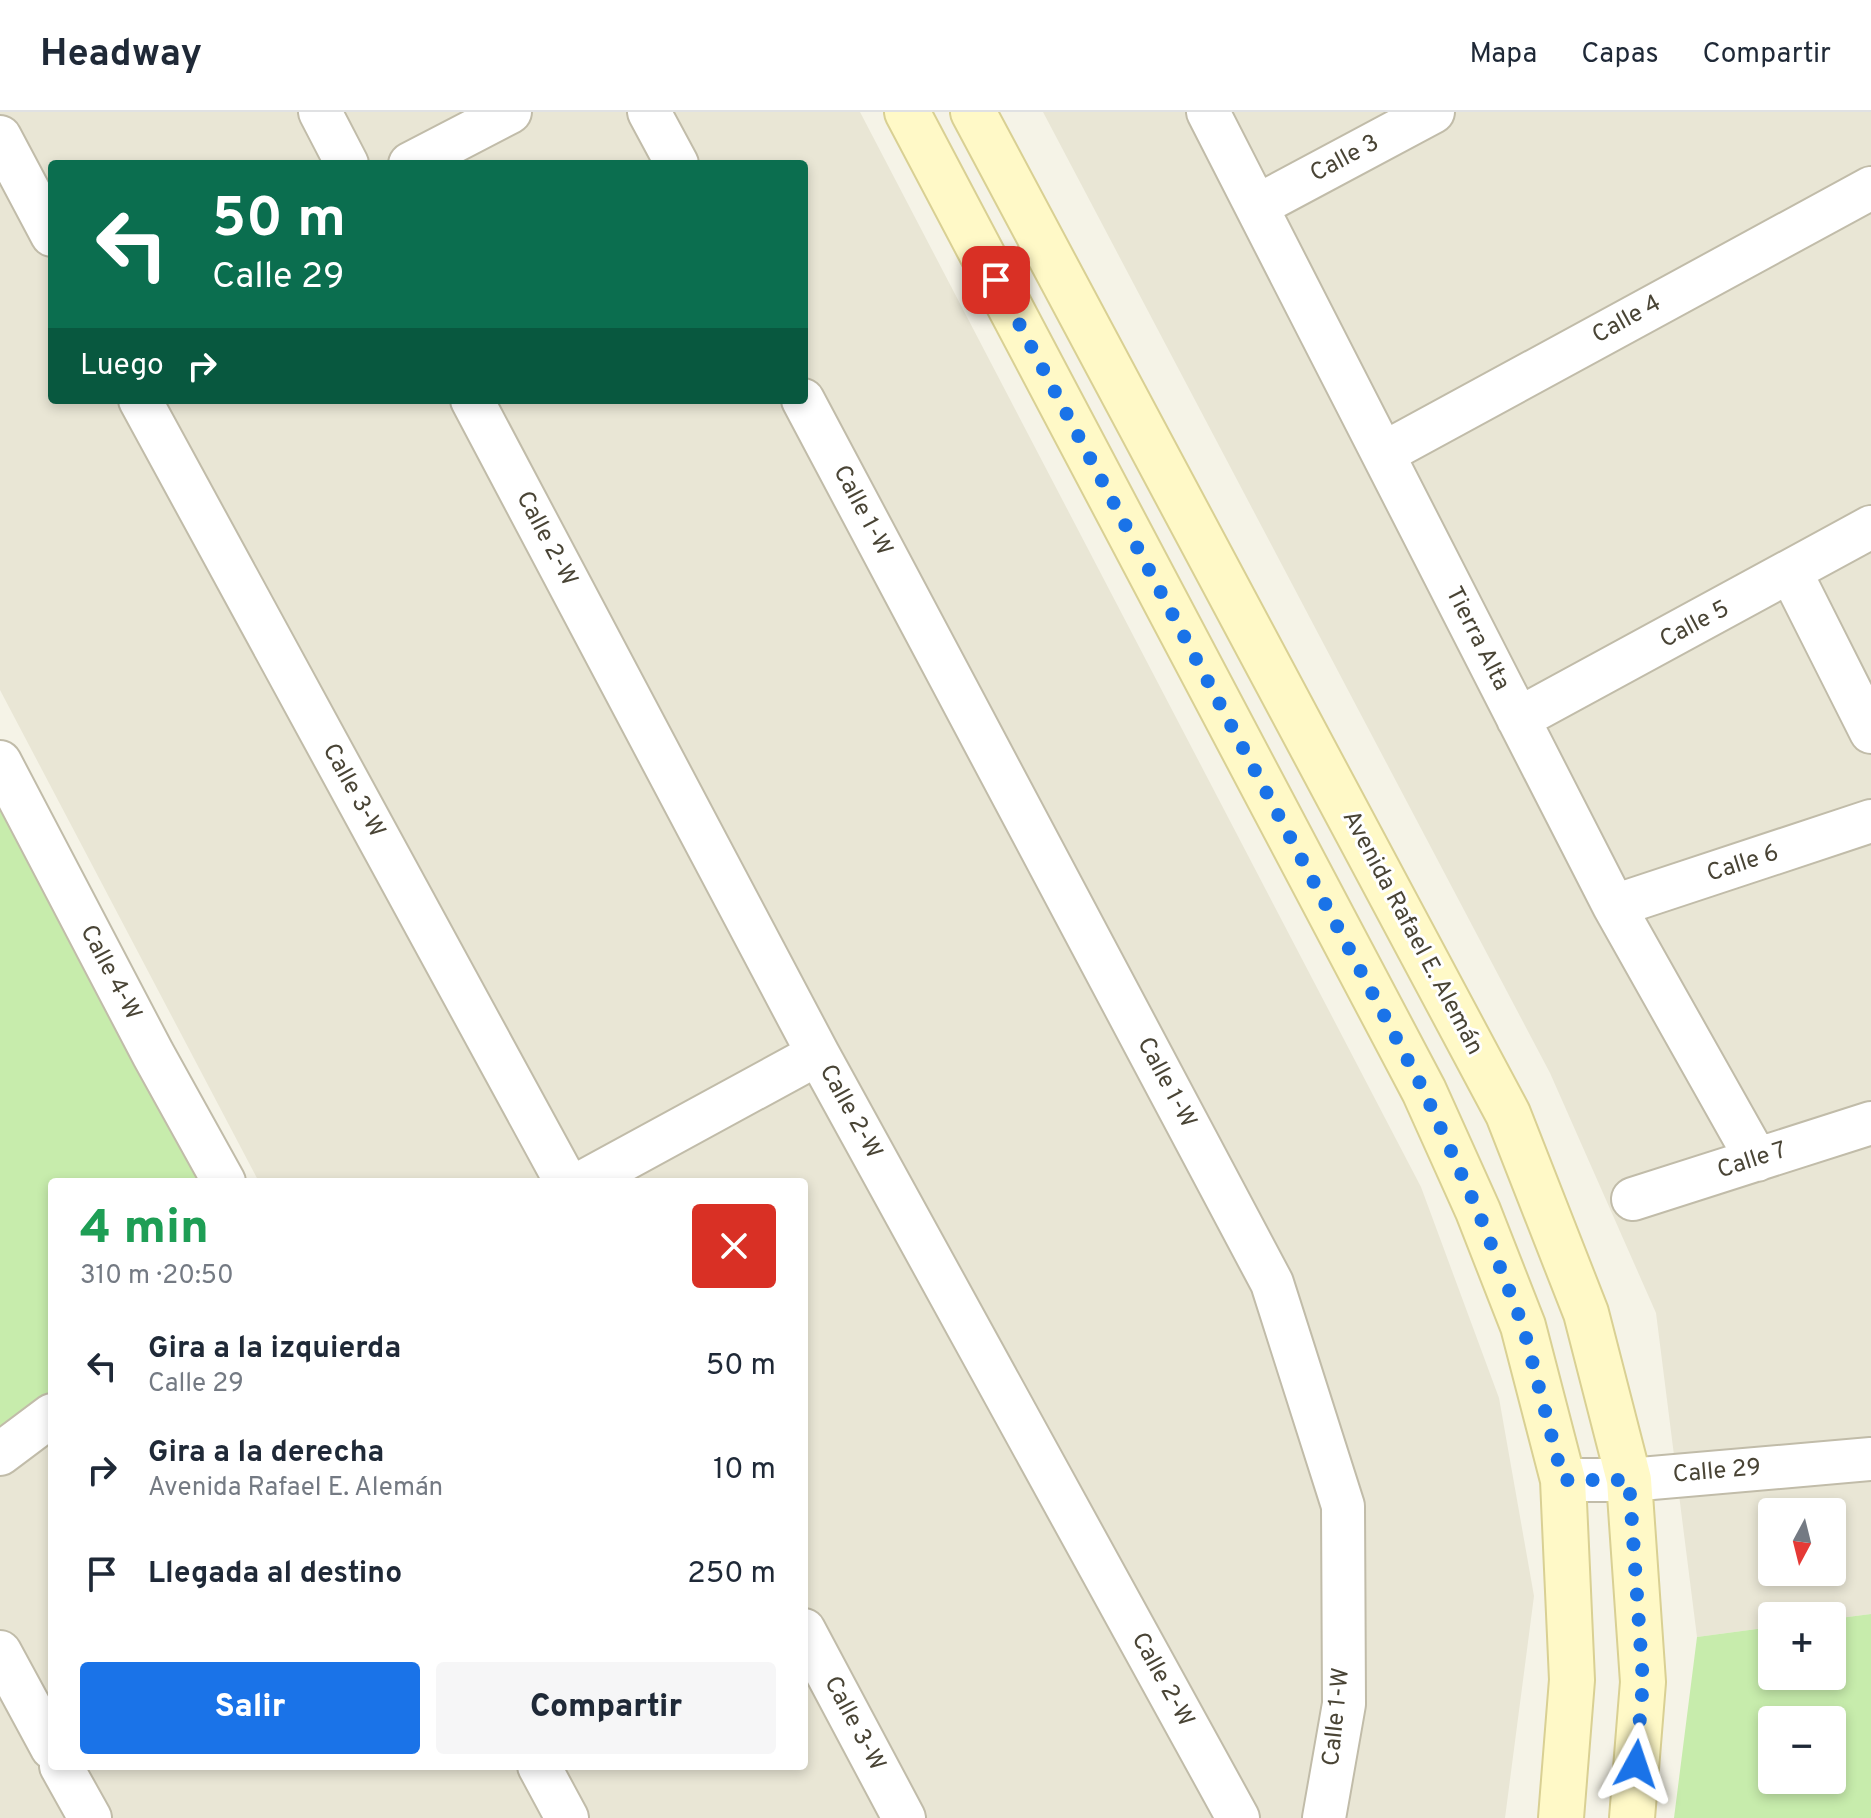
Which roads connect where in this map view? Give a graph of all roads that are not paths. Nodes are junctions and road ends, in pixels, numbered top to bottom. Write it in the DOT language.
graph roads {
  1 [pos="320,112"];
  2 [pos="510,112"];
  3 [pos="649,112"];
  4 [pos="907,112"];
  5 [pos="973,112"];
  6 [pos="1208,112"];
  7 [pos="1433,112"];
  8 [pos="0,137"];
  9 [pos="345,160"];
  10 [pos="418,160"];
  11 [pos="675,160"];
  12 [pos="1871,188"];
  13 [pos="1257,206"];
  14 [pos="48,227"];
  15 [pos="142,404"];
  16 [pos="474,404"];
  17 [pos="805,404"];
  18 [pos="1384,453"];
  19 [pos="1871,527"];
  20 [pos="1791,573"];
  21 [pos="1518,719"];
  22 [pos="1871,732"];
  23 [pos="0,762"];
  24 [pos="1871,821"];
  25 [pos="1614,906"];
  26 [pos="818,1054"];
  27 [pos="1871,1123"];
  28 [pos="1757,1160"];
  29 [pos="222,1178"];
  30 [pos="564,1178"];
  31 [pos="590,1178"];
  32 [pos="1633,1199"];
  33 [pos="48,1418"];
  34 [pos="0,1454"];
  35 [pos="1871,1459"];
  36 [pos="1563,1480"];
  37 [pos="1629,1480"];
  38 [pos="808,1638"];
  39 [pos="0,1652"];
  40 [pos="48,1741"];
  41 [pos="63,1770"];
  42 [pos="541,1770"];
  43 [pos="90,1818"];
  44 [pos="567,1818"];
  45 [pos="904,1818"];
  46 [pos="1238,1818"];
  47 [pos="1324,1818"];
  48 [pos="1561,1818"];
  49 [pos="1632,1818"];
  1 -- 9 [label="street"];
  2 -- 10 [label="street"];
  3 -- 11 [label="street"];
  4 -- 36 [label="main road"];
  5 -- 37 [label="main road, Avenida Rafael E. Alemán"];
  6 -- 13 [label="street, Tierra Alta"];
  7 -- 13 [label="street, Calle 3"];
  8 -- 14 [label="street"];
  12 -- 18 [label="street, Calle 4"];
  13 -- 18 [label="street, Tierra Alta"];
  15 -- 30 [label="street, Calle 3-W"];
  16 -- 26 [label="street, Calle 2-W"];
  17 -- 47 [label="street, Calle 1-W"];
  18 -- 21 [label="street, Tierra Alta"];
  19 -- 20 [label="street, Calle 5"];
  20 -- 21 [label="street, Calle 5"];
  20 -- 22 [label="street"];
  21 -- 25 [label="street, Tierra Alta"];
  23 -- 29 [label="street, Calle 4-W"];
  24 -- 25 [label="street, Calle 6"];
  25 -- 28 [label="street, Tierra Alta"];
  26 -- 31 [label="street"];
  26 -- 46 [label="street, Calle 2-W"];
  27 -- 28 [label="street, Calle 7"];
  28 -- 32 [label="street, Calle 7"];
  33 -- 34 [label="street"];
  35 -- 37 [label="street, Calle 29"];
  36 -- 37 [label="street, Calle 29"];
  36 -- 48 [label="main road"];
  37 -- 49 [label="main road, Avenida Rafael E. Alemán"];
  38 -- 45 [label="street, Calle 3-W"];
  39 -- 40 [label="street"];
  41 -- 43 [label="street"];
  42 -- 44 [label="street"];
}
